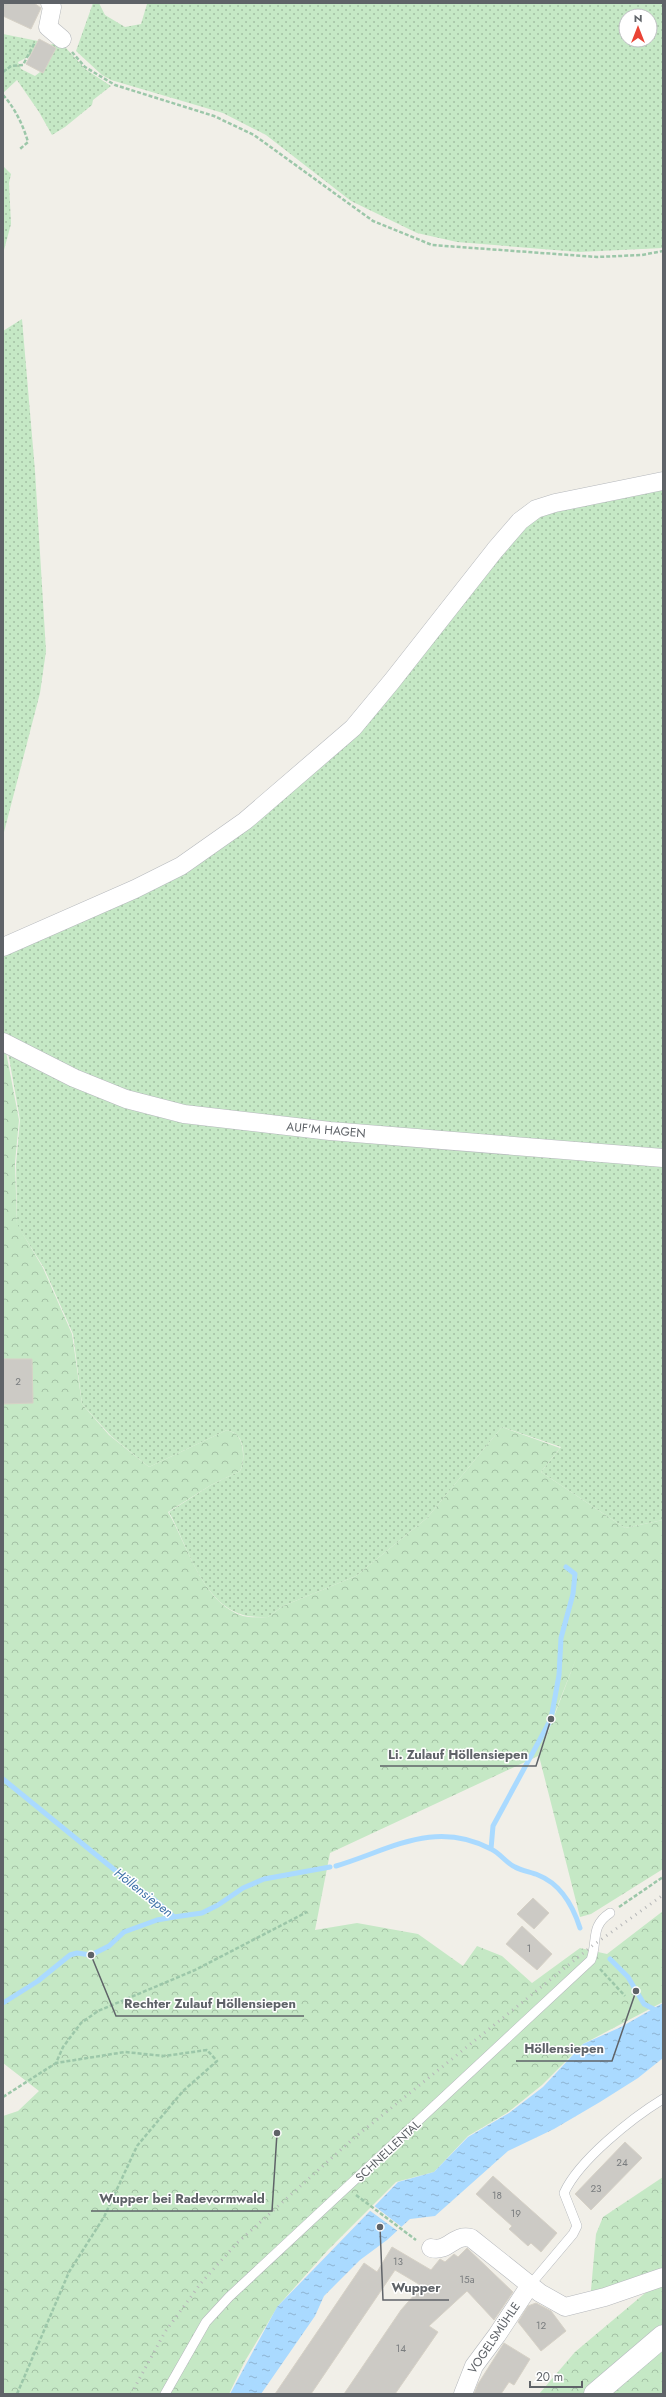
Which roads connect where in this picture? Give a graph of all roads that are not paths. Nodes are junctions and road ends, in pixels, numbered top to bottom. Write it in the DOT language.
graph roads {
  1 [pos="50,3"];
  2 [pos="62,39"];
  3 [pos="663,481"];
  4 [pos="3,947"];
  5 [pos="3,1042"];
  6 [pos="663,1158"];
  7 [pos="610,1913"];
  8 [pos="663,2099"];
  9 [pos="431,2248"];
  10 [pos="663,2277"];
  11 [pos="530,2284"];
  12 [pos="663,2336"];
  13 [pos="165,2394"];
  14 [pos="463,2394"];
  15 [pos="595,2394"];
  1 -- 2 [label="street"];
  3 -- 4 [label="street"];
  5 -- 6 [label="street, AUF'M HAGEN"];
  7 -- 13 [label="lane, SCHNELLENTAL"];
  8 -- 11 [label="lane"];
  9 -- 11 [label="street"];
  10 -- 11 [label="street"];
  11 -- 14 [label="street, VOGELSMÜHLE"];
  12 -- 15 [label="main road"];
}
